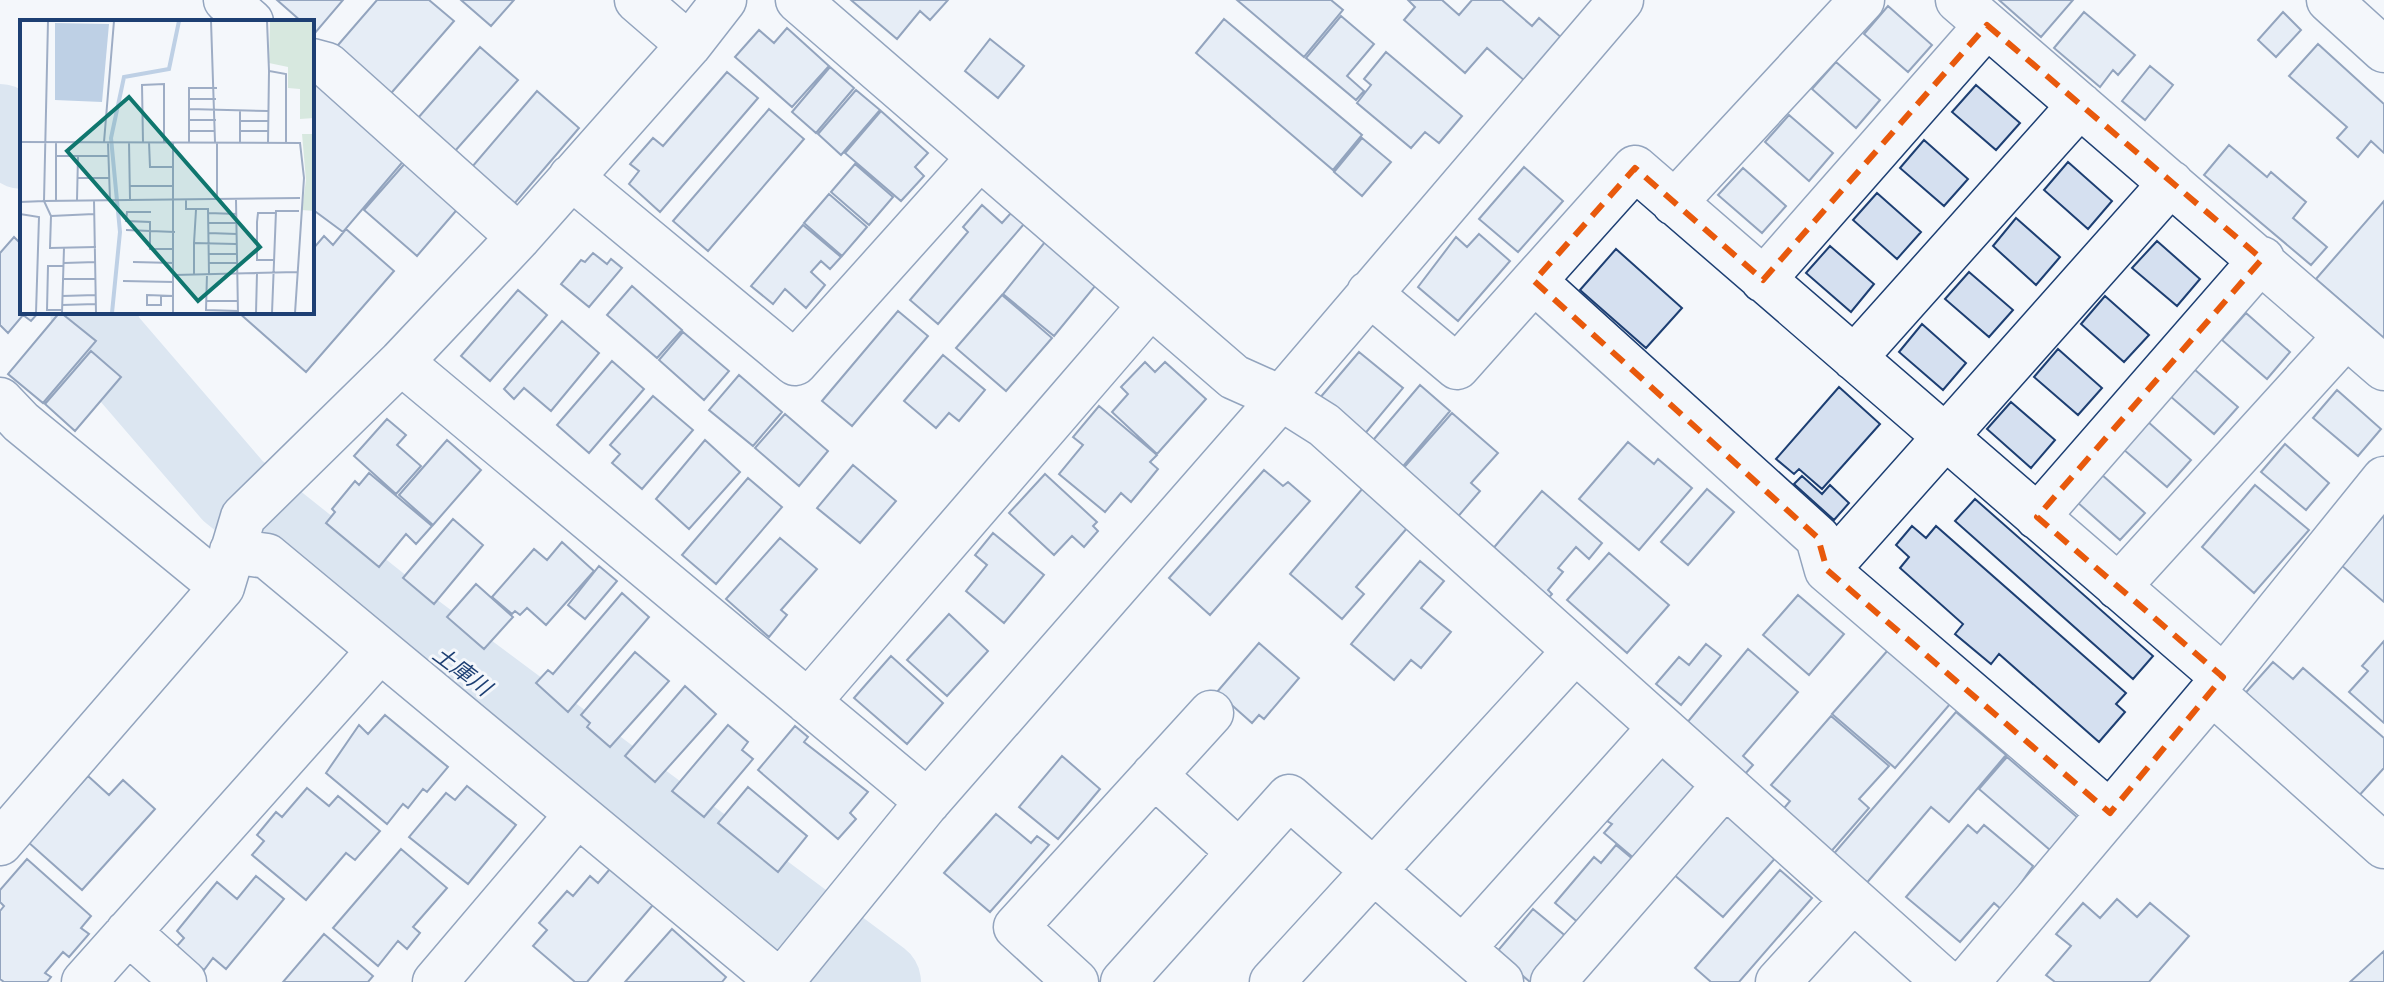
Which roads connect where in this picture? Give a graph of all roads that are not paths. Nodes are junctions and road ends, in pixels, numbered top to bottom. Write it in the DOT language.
graph roads {
  1 [pos="226,0"];
  2 [pos="637,0"];
  3 [pos="724,0"];
  4 [pos="798,0"];
  5 [pos="1862,0"];
  6 [pos="2329,0"];
  7 [pos="1608,4"];
  8 [pos="1972,13"];
  9 [pos="249,20"];
  10 [pos="689,45"];
  11 [pos="2383,46"];
  12 [pos="314,62"];
  13 [pos="2080,105"];
  14 [pos="979,158"];
  15 [pos="571,177"];
  16 [pos="2171,183"];
  17 [pos="1674,203"];
  18 [pos="519,237"];
  19 [pos="2262,259"];
  20 [pos="1763,280"];
  21 [pos="1534,281"];
  22 [pos="1369,293"];
  23 [pos="1149,307"];
  24 [pos="2346,336"];
  25 [pos="1854,358"];
  26 [pos="2384,368"];
  27 [pos="390,373"];
  28 [pos="1281,398"];
  29 [pos="0,400"];
  30 [pos="1945,437"];
  31 [pos="2384,479"];
  32 [pos="2037,517"];
  33 [pos="233,552"];
  34 [pos="1827,570"];
  35 [pos="2118,587"];
  36 [pos="380,650"];
  37 [pos="1574,652"];
  38 [pos="2217,685"];
  39 [pos="808,702"];
  40 [pos="1211,713"];
  41 [pos="1660,728"];
  42 [pos="1154,775"];
  43 [pos="1724,786"];
  44 [pos="926,804"];
  45 [pos="2110,813"];
  46 [pos="577,815"];
  47 [pos="0,843"];
  48 [pos="2384,846"];
  49 [pos="1239,852"];
  50 [pos="1375,869"];
  51 [pos="1853,900"];
  52 [pos="128,932"];
  53 [pos="1463,948"];
  54 [pos="781,981"];
  55 [pos="84,982"];
  56 [pos="184,982"];
  57 [pos="435,982"];
  58 [pos="1076,982"];
  59 [pos="1123,982"];
  60 [pos="1272,982"];
  61 [pos="1501,982"];
  62 [pos="1553,982"];
  63 [pos="1778,982"];
  64 [pos="1945,982"];
  65 [pos="1967,982"];
  1 -- 9 [label="street"];
  2 -- 10 [label="street"];
  3 -- 10 [label="street"];
  4 -- 14 [label="street"];
  5 -- 17 [label="street"];
  6 -- 11 [label="street"];
  7 -- 22 [label="street"];
  8 -- 13 [label="street"];
  8 -- 20 [label="street"];
  10 -- 15 [label="street"];
  12 -- 18 [label="street"];
  13 -- 16 [label="street"];
  13 -- 25 [label="street"];
  14 -- 15 [label="street"];
  14 -- 23 [label="street"];
  15 -- 18 [label="street"];
  16 -- 19 [label="street"];
  16 -- 30 [label="street"];
  17 -- 20 [label="street"];
  17 -- 21 [label="street"];
  18 -- 27 [label="street"];
  19 -- 24 [label="street"];
  19 -- 32 [label="street"];
  20 -- 25 [label="street"];
  21 -- 22 [label="street"];
  21 -- 34 [label="street"];
  22 -- 28 [label="street"];
  23 -- 28 [label="street"];
  23 -- 39 [label="street"];
  24 -- 26 [label="street"];
  24 -- 35 [label="street"];
  25 -- 30 [label="street"];
  27 -- 33 [label="street"];
  27 -- 39 [label="street"];
  28 -- 37 [label="street"];
  28 -- 44 [label="street"];
  29 -- 33 [label="street"];
  30 -- 32 [label="street"];
  30 -- 34 [label="street"];
  31 -- 38 [label="street"];
  32 -- 35 [label="street"];
  33 -- 36 [label="street"];
  33 -- 47 [label="street"];
  34 -- 45 [label="street"];
  35 -- 38 [label="street"];
  36 -- 46 [label="street"];
  36 -- 52 [label="street"];
  37 -- 41 [label="street"];
  37 -- 50 [label="street"];
  38 -- 45 [label="street"];
  38 -- 48 [label="street"];
  39 -- 44 [label="street"];
  40 -- 42 [label="street"];
  41 -- 43 [label="street"];
  41 -- 53 [label="street"];
  42 -- 49 [label="street"];
  42 -- 58 [label="street"];
  43 -- 51 [label="street"];
  43 -- 62 [label="street"];
  44 -- 54 [label="street"];
  45 -- 65 [label="street"];
  46 -- 54 [label="street"];
  46 -- 57 [label="street"];
  49 -- 50 [label="street"];
  49 -- 59 [label="street"];
  50 -- 53 [label="street"];
  50 -- 60 [label="street"];
  51 -- 63 [label="street"];
  51 -- 64 [label="street"];
  52 -- 55 [label="street"];
  52 -- 56 [label="street"];
  53 -- 61 [label="street"];
}
